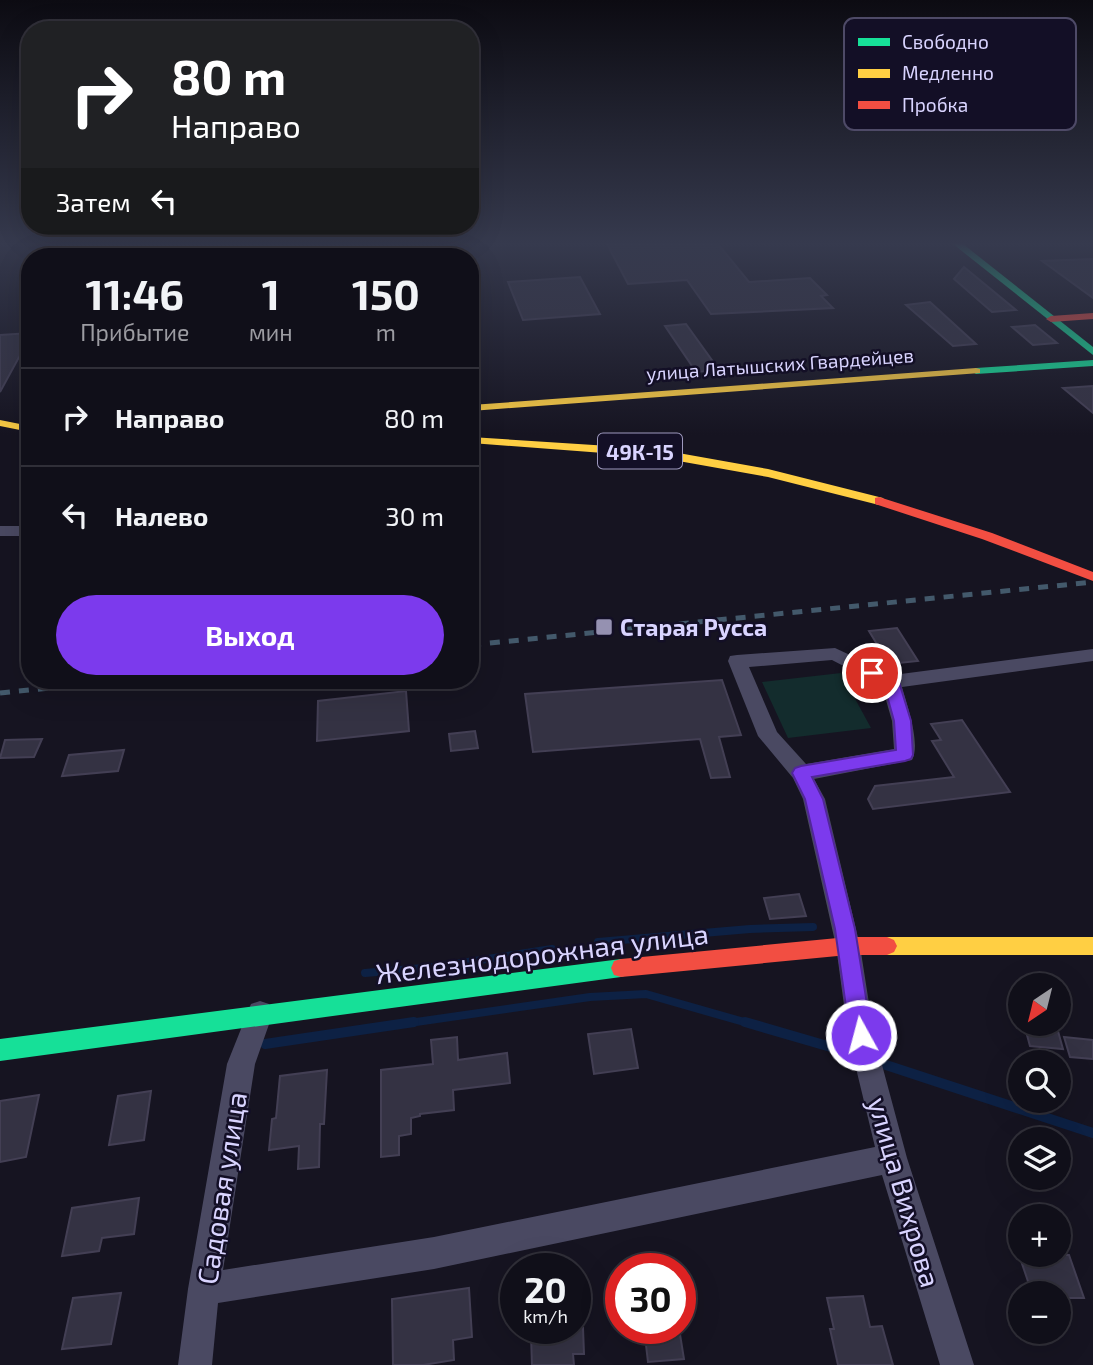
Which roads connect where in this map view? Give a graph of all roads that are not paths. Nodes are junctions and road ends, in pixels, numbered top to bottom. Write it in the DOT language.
graph roads {
  1 [pos="1037,308"];
  2 [pos="1093,316"];
  3 [pos="1051,319"];
  4 [pos="1093,352"];
  5 [pos="1093,362"];
  6 [pos="479,407"];
  7 [pos="0,423"];
  8 [pos="21,427"];
  9 [pos="479,440"];
  10 [pos="0,531"];
  11 [pos="21,531"];
  12 [pos="1093,577"];
  13 [pos="1093,655"];
  14 [pos="891,682"];
  15 [pos="801,773"];
  16 [pos="848,946"];
  17 [pos="1093,946"];
  18 [pos="260,1013"];
  19 [pos="0,1050"];
  20 [pos="892,1158"];
  21 [pos="204,1289"];
  22 [pos="195,1365"];
  23 [pos="957,1365"];
  1 -- 3 [label="main road"];
  2 -- 3 [label="main road"];
  3 -- 4 [label="main road"];
  5 -- 6 [label="main road, улица Латышских Гвардейцев"];
  7 -- 8 [label="main road"];
  9 -- 12 [label="main road, 49К-15"];
  10 -- 11 [label="street"];
  13 -- 14 [label="street"];
  14 -- 15 [label="street"];
  14 -- 15 [label="street, улица Вихрова"];
  15 -- 16 [label="street, улица Вихрова"];
  16 -- 17 [label="main road, Железнодорожная улица"];
  16 -- 18 [label="main road, Железнодорожная улица"];
  16 -- 20 [label="street, улица Вихрова"];
  18 -- 19 [label="main road, Железнодорожная улица"];
  18 -- 21 [label="street, Садовая улица"];
  20 -- 21 [label="street"];
  20 -- 23 [label="street, улица Вихрова"];
  21 -- 22 [label="street, Садовая улица"];
}
